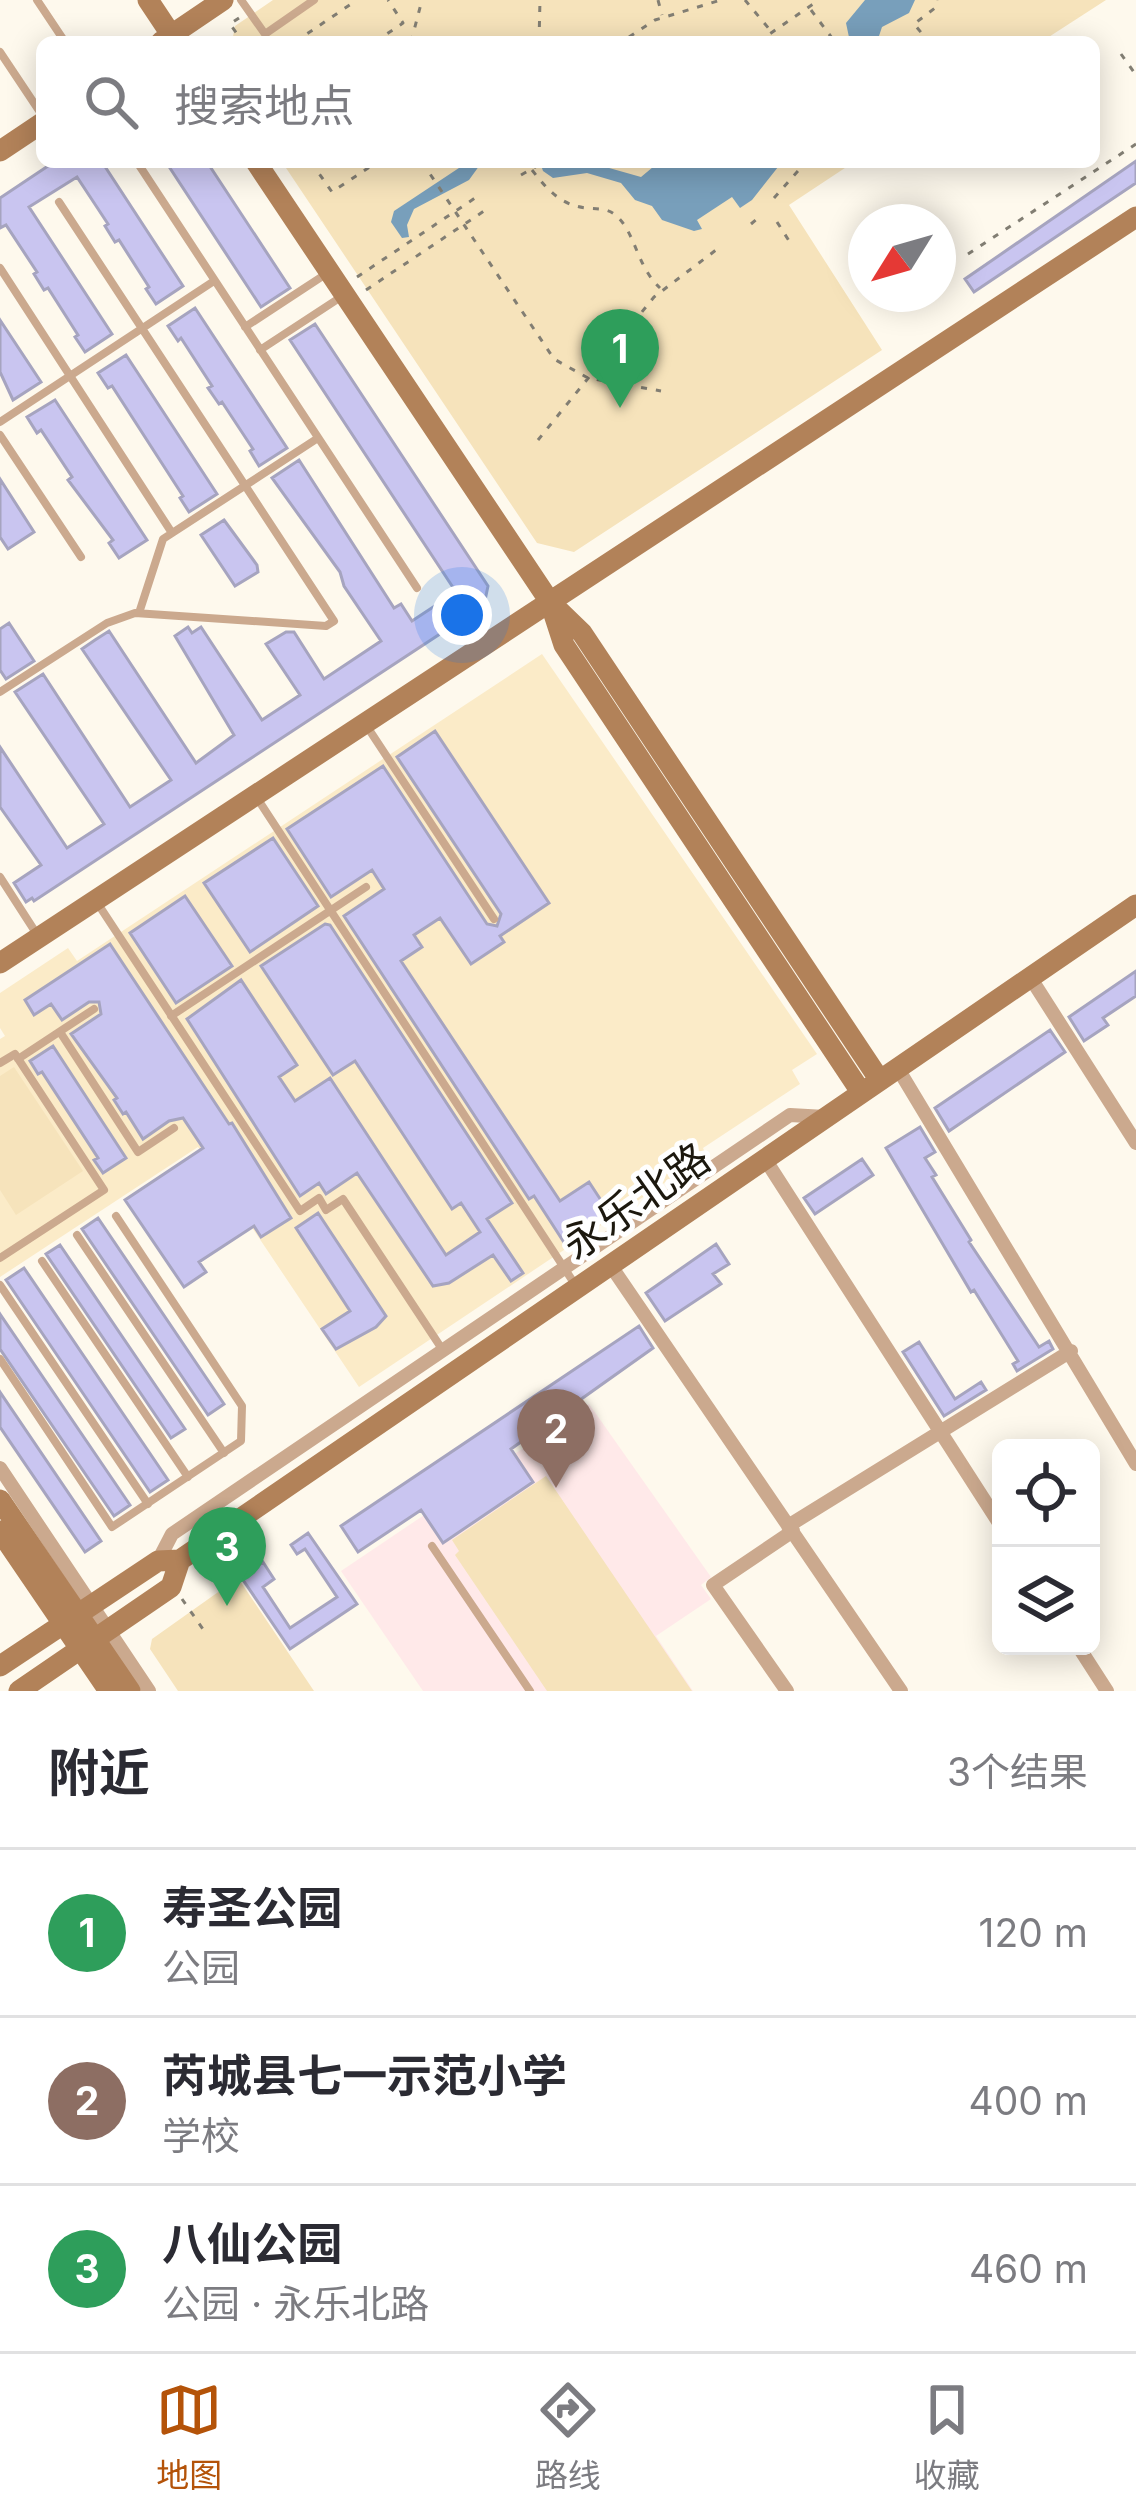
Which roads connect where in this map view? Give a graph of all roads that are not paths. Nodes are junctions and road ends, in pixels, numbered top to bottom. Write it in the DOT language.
graph roads {
  1 [pos="37,0"];
  2 [pos="148,0"];
  3 [pos="223,0"];
  4 [pos="242,0"];
  5 [pos="314,0"];
  6 [pos="61,36"];
  7 [pos="167,36"];
  8 [pos="174,36"];
  9 [pos="0,52"];
  10 [pos="36,109"];
  11 [pos="36,124"];
  12 [pos="0,151"];
  13 [pos="140,168"];
  14 [pos="260,168"];
  15 [pos="58,202"];
  16 [pos="1136,217"];
  17 [pos="0,268"];
  18 [pos="214,281"];
  19 [pos="341,289"];
  20 [pos="245,327"];
  21 [pos="142,328"];
  22 [pos="260,350"];
  23 [pos="70,376"];
  24 [pos="0,422"];
  25 [pos="0,434"];
  26 [pos="318,438"];
  27 [pos="245,485"];
  28 [pos="172,533"];
  29 [pos="81,557"];
  30 [pos="417,588"];
  31 [pos="550,602"];
  32 [pos="139,613"];
  33 [pos="0,692"];
  34 [pos="365,724"];
  35 [pos="255,796"];
  36 [pos="0,877"];
  37 [pos="366,887"];
  38 [pos="95,901"];
  39 [pos="1136,905"];
  40 [pos="331,910"];
  41 [pos="494,919"];
  42 [pos="39,938"];
  43 [pos="0,963"];
  44 [pos="1030,977"];
  45 [pos="94,1009"];
  46 [pos="171,1016"];
  47 [pos="60,1032"];
  48 [pos="18,1059"];
  49 [pos="0,1064"];
  50 [pos="879,1079"];
  51 [pos="825,1117"];
  52 [pos="174,1128"];
  53 [pos="1136,1142"];
  54 [pos="765,1159"];
  55 [pos="116,1216"];
  56 [pos="77,1235"];
  57 [pos="0,1258"];
  58 [pos="42,1261"];
  59 [pos="611,1266"];
  60 [pos="565,1268"];
  61 [pos="0,1286"];
  62 [pos="578,1289"];
  63 [pos="443,1350"];
  64 [pos="1071,1351"];
  65 [pos="0,1359"];
  66 [pos="941,1432"];
  67 [pos="224,1453"];
  68 [pos="1136,1464"];
  69 [pos="0,1468"];
  70 [pos="188,1477"];
  71 [pos="0,1500"];
  72 [pos="148,1504"];
  73 [pos="992,1512"];
  74 [pos="790,1528"];
  75 [pos="0,1531"];
  76 [pos="432,1546"];
  77 [pos="169,1561"];
  78 [pos="84,1628"];
  79 [pos="1084,1655"];
  80 [pos="0,1666"];
  81 [pos="19,1691"];
  82 [pos="109,1691"];
  83 [pos="130,1691"];
  84 [pos="149,1691"];
  85 [pos="530,1691"];
  86 [pos="787,1691"];
  87 [pos="902,1691"];
  88 [pos="1107,1691"];
  1 -- 6 [label="lane"];
  2 -- 7 [label="street"];
  3 -- 8 [label="street"];
  4 -- 5 [label="lane"];
  9 -- 10 [label="lane"];
  11 -- 12 [label="street"];
  13 -- 18 [label="lane"];
  14 -- 19 [label="street"];
  15 -- 21 [label="lane"];
  16 -- 31 [label="street"];
  17 -- 23 [label="lane"];
  18 -- 20 [label="lane"];
  18 -- 21 [label="lane"];
  19 -- 20 [label="lane"];
  19 -- 22 [label="lane"];
  19 -- 31 [label="street"];
  20 -- 22 [label="lane"];
  21 -- 23 [label="lane"];
  21 -- 27 [label="lane"];
  22 -- 26 [label="lane"];
  23 -- 24 [label="lane"];
  23 -- 28 [label="lane"];
  25 -- 29 [label="lane"];
  26 -- 27 [label="lane"];
  26 -- 30 [label="lane"];
  27 -- 28 [label="lane"];
  27 -- 32 [label="lane"];
  28 -- 32 [label="lane"];
  31 -- 34 [label="street"];
  31 -- 50 [label="street"];
  32 -- 33 [label="lane"];
  34 -- 35 [label="street"];
  34 -- 41 [label="lane"];
  35 -- 38 [label="street"];
  35 -- 40 [label="lane"];
  36 -- 42 [label="lane"];
  37 -- 40 [label="lane"];
  38 -- 42 [label="street"];
  38 -- 46 [label="lane"];
  39 -- 44 [label="street, 永乐北路"];
  40 -- 46 [label="lane"];
  40 -- 60 [label="lane"];
  42 -- 43 [label="street"];
  44 -- 50 [label="street, 永乐北路"];
  44 -- 53 [label="street"];
  45 -- 47 [label="lane"];
  46 -- 63 [label="lane"];
  47 -- 48 [label="lane"];
  47 -- 52 [label="lane"];
  48 -- 49 [label="lane"];
  48 -- 57 [label="lane"];
  50 -- 51 [label="street, 永乐北路"];
  50 -- 64 [label="street"];
  51 -- 54 [label="street, 永乐北路"];
  51 -- 60 [label="street"];
  54 -- 59 [label="street, 永乐北路"];
  54 -- 66 [label="street"];
  55 -- 67 [label="lane"];
  56 -- 67 [label="lane"];
  58 -- 70 [label="lane"];
  59 -- 62 [label="street, 永乐北路"];
  59 -- 74 [label="street"];
  60 -- 62 [label="lane"];
  60 -- 63 [label="street"];
  61 -- 72 [label="lane"];
  62 -- 77 [label="street, 永乐北路"];
  63 -- 77 [label="street"];
  64 -- 66 [label="street"];
  64 -- 68 [label="street"];
  65 -- 72 [label="lane"];
  66 -- 73 [label="street"];
  66 -- 74 [label="street"];
  67 -- 70 [label="lane"];
  69 -- 78 [label="street"];
  70 -- 72 [label="lane"];
  71 -- 78 [label="street"];
  74 -- 86 [label="street"];
  74 -- 87 [label="street"];
  75 -- 78 [label="street"];
  76 -- 85 [label="lane"];
  77 -- 78 [label="street, 永乐北路"];
  77 -- 78 [label="street, 永乐北路"];
  78 -- 80 [label="street, 永乐北路"];
  78 -- 81 [label="street, 永乐北路"];
  78 -- 82 [label="street"];
  78 -- 83 [label="street"];
  78 -- 84 [label="street"];
  79 -- 88 [label="street"];
}
